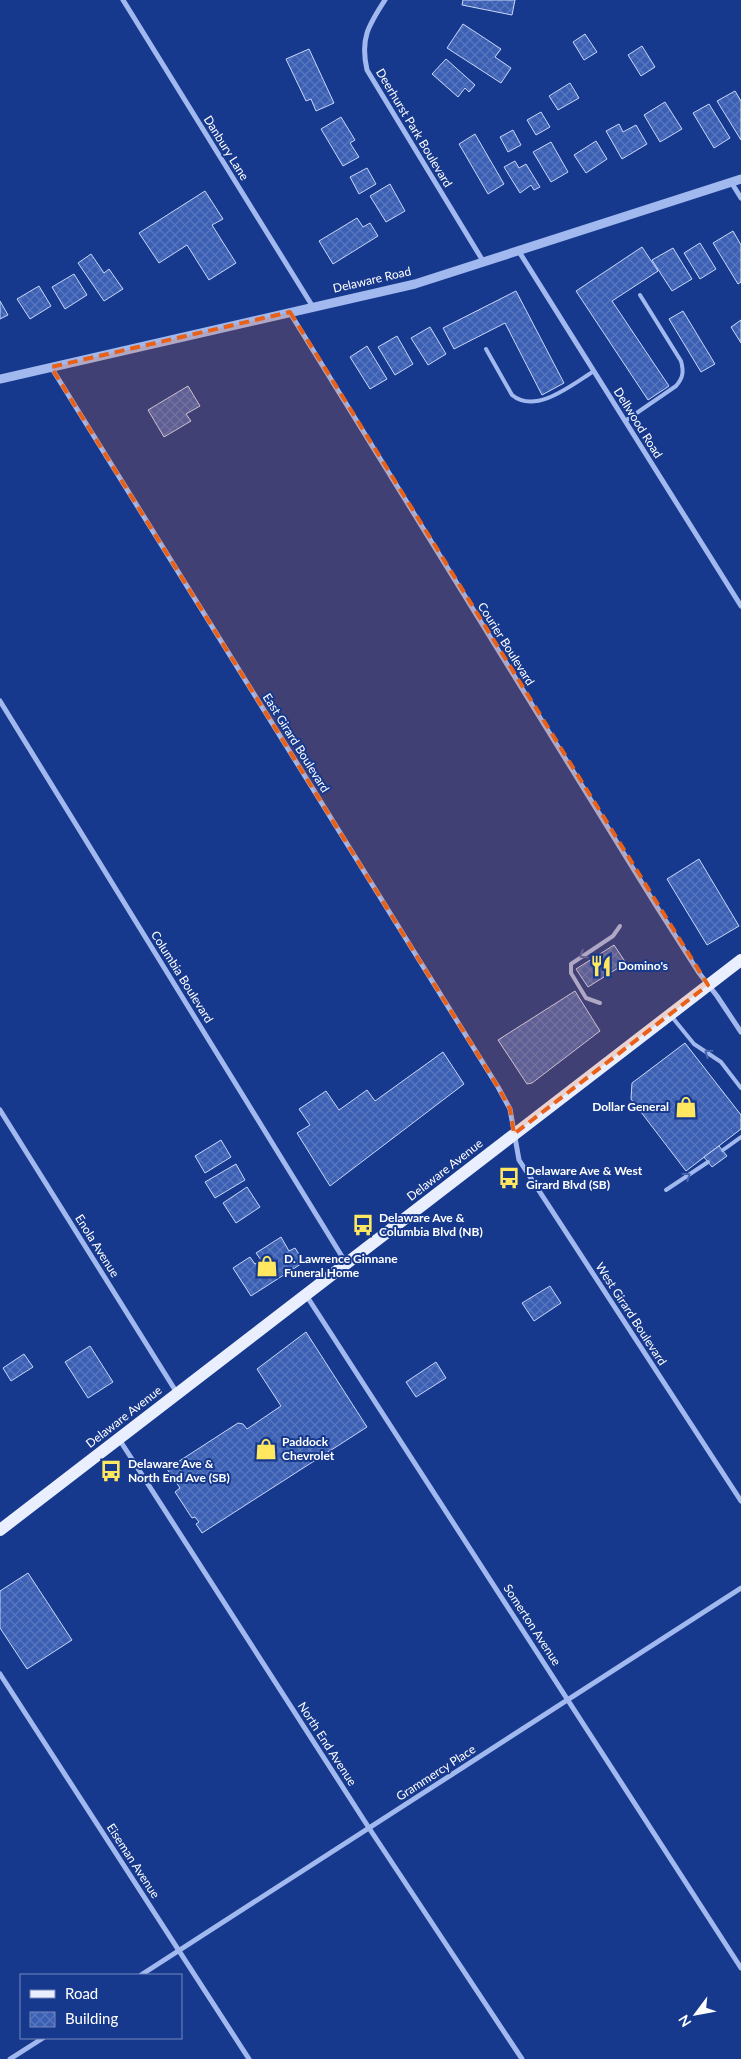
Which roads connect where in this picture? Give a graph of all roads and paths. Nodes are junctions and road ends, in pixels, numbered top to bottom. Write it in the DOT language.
graph roads {
  1 [pos="123,0"];
  2 [pos="385,0"];
  3 [pos="741,179"];
  4 [pos="731,182"];
  5 [pos="741,198"];
  6 [pos="518,250"];
  7 [pos="484,261"];
  8 [pos="640,295"];
  9 [pos="313,306"];
  10 [pos="290,312"];
  11 [pos="486,349"];
  12 [pos="51,367"];
  13 [pos="594,371"];
  14 [pos="0,378"];
  15 [pos="625,421"];
  16 [pos="741,606"];
  17 [pos="0,701"];
  18 [pos="620,926"];
  19 [pos="741,960"];
  20 [pos="708,985"];
  21 [pos="600,1003"];
  22 [pos="670,1014"];
  23 [pos="741,1032"];
  24 [pos="741,1088"];
  25 [pos="0,1110"];
  26 [pos="514,1134"];
  27 [pos="741,1137"];
  28 [pos="723,1150"];
  29 [pos="708,1162"];
  30 [pos="666,1190"];
  31 [pos="346,1264"];
  32 [pos="306,1295"];
  33 [pos="177,1393"];
  34 [pos="119,1438"];
  35 [pos="741,1502"];
  36 [pos="2,1525"];
  37 [pos="741,1588"];
  38 [pos="1,1677"];
  39 [pos="568,1699"];
  40 [pos="369,1828"];
  41 [pos="179,1951"];
  42 [pos="741,1968"];
  43 [pos="143,1974"];
  44 [pos="41,2039"];
  45 [pos="10,2059"];
  46 [pos="250,2059"];
  47 [pos="522,2059"];
  1 -- 9 [label="street, Danbury Lane"];
  2 -- 7 [label="street, Deerhurst Park Boulevard"];
  3 -- 4 [label="street, Delaware Road"];
  4 -- 5 [label="street"];
  4 -- 6 [label="street, Delaware Road"];
  6 -- 7 [label="street, Delaware Road"];
  6 -- 13 [label="street, Dellwood Road"];
  7 -- 9 [label="street, Delaware Road"];
  8 -- 15 [label="lane"];
  9 -- 10 [label="street, Delaware Road"];
  10 -- 12 [label="street, Delaware Road"];
  10 -- 20 [label="street, Courier Boulevard"];
  11 -- 13 [label="lane"];
  12 -- 14 [label="street, Delaware Road"];
  12 -- 26 [label="street, East Girard Boulevard"];
  13 -- 15 [label="street, Dellwood Road"];
  15 -- 16 [label="street, Dellwood Road"];
  17 -- 31 [label="street, Columbia Boulevard"];
  18 -- 21 [label="lane, one-way"];
  19 -- 20 [label="main road, Delaware Avenue"];
  20 -- 22 [label="main road, Delaware Avenue"];
  20 -- 23 [label="street, Courier Boulevard"];
  24 -- 22 [label="lane, one-way"];
  22 -- 26 [label="main road, Delaware Avenue"];
  25 -- 33 [label="street, Enola Avenue"];
  26 -- 31 [label="main road, Delaware Avenue"];
  26 -- 35 [label="street, West Girard Boulevard"];
  27 -- 28 [label="lane"];
  30 -- 29 [label="lane, one-way"];
  31 -- 32 [label="main road, Delaware Avenue"];
  32 -- 33 [label="main road, Delaware Avenue"];
  32 -- 39 [label="street, Somerton Avenue"];
  33 -- 34 [label="main road, Delaware Avenue"];
  34 -- 36 [label="main road, Delaware Avenue"];
  34 -- 40 [label="street, North End Avenue"];
  37 -- 39 [label="street, Grammercy Place"];
  38 -- 41 [label="street, Eiseman Avenue"];
  39 -- 40 [label="street, Grammercy Place"];
  39 -- 42 [label="street, Somerton Avenue"];
  40 -- 41 [label="street, Grammercy Place"];
  40 -- 47 [label="street, North End Avenue"];
  41 -- 43 [label="street, Grammercy Place"];
  41 -- 46 [label="street, Eiseman Avenue"];
  44 -- 45 [label="street"];
}
